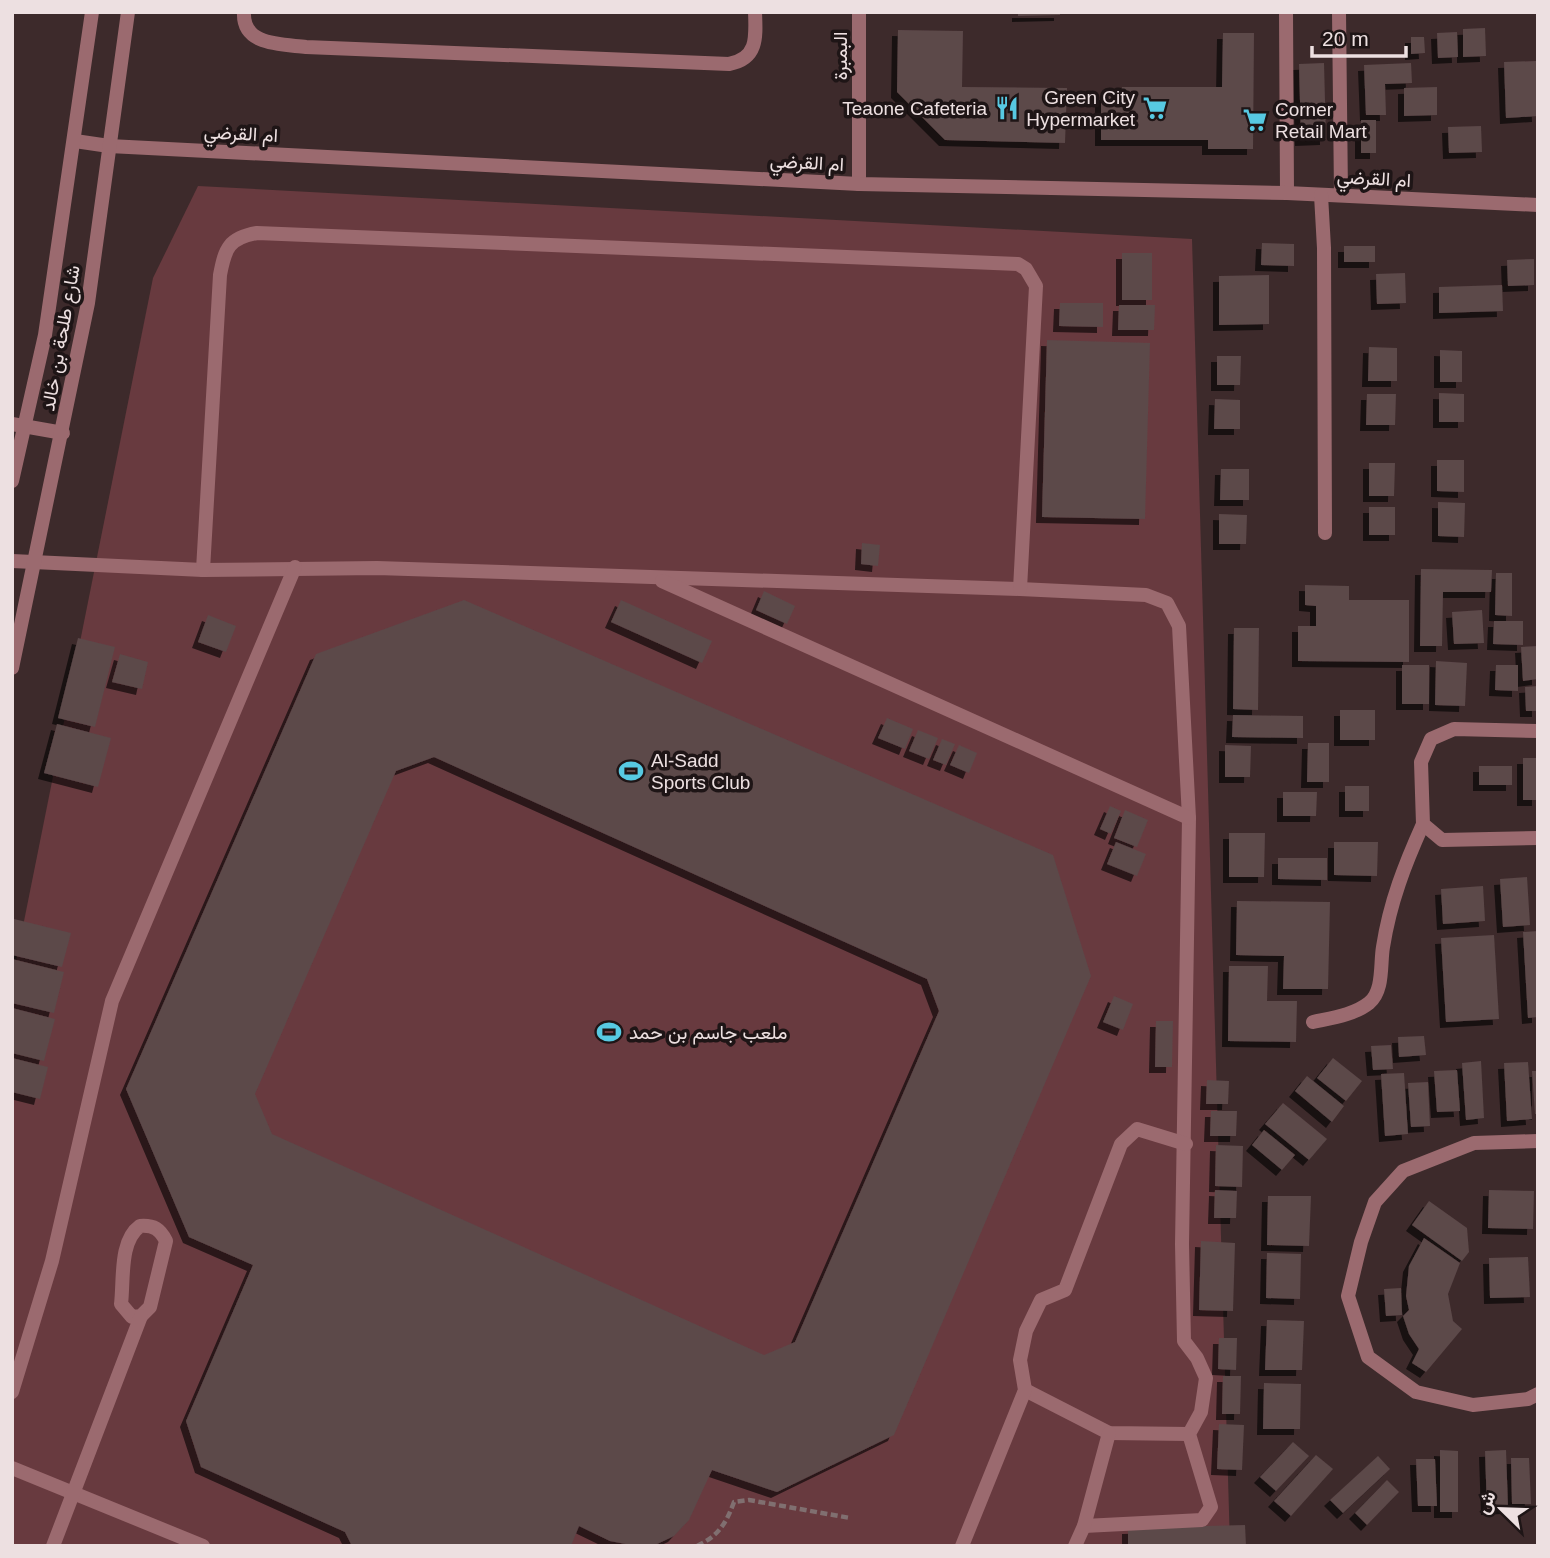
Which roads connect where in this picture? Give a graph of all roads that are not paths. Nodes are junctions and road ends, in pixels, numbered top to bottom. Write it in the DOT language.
graph roads {
  1 [pos="92,12"];
  2 [pos="128,12"];
  3 [pos="244,12"];
  4 [pos="755,12"];
  5 [pos="859,12"];
  6 [pos="1286,12"];
  7 [pos="1339,12"];
  8 [pos="75,141"];
  9 [pos="109,146"];
  10 [pos="859,184"];
  11 [pos="1287,193"];
  12 [pos="1321,195"];
  13 [pos="1341,195"];
  14 [pos="1538,205"];
  15 [pos="18,426"];
  16 [pos="63,433"];
  17 [pos="12,481"];
  18 [pos="1325,533"];
  19 [pos="12,561"];
  20 [pos="34,564"];
  21 [pos="295,567"];
  22 [pos="203,570"];
  23 [pos="654,577"];
  24 [pos="1020,589"];
  25 [pos="12,668"];
  26 [pos="1538,731"];
  27 [pos="1189,818"];
  28 [pos="1423,824"];
  29 [pos="1538,838"];
  30 [pos="1313,1022"];
  31 [pos="1538,1141"];
  32 [pos="1186,1144"];
  33 [pos="141,1316"];
  34 [pos="1025,1390"];
  35 [pos="12,1392"];
  36 [pos="1538,1394"];
  37 [pos="1109,1433"];
  38 [pos="1189,1434"];
  39 [pos="12,1468"];
  40 [pos="72,1491"];
  41 [pos="1084,1525"];
  42 [pos="53,1546"];
  43 [pos="203,1546"];
  44 [pos="962,1546"];
  45 [pos="1075,1546"];
  1 -- 8 [label="street, شارع طلحة بن خالد"];
  2 -- 9 [label="street, شارع طلحة بن خالد"];
  3 -- 4 [label="street"];
  5 -- 10 [label="street, البمبرة"];
  6 -- 11 [label="street"];
  7 -- 13 [label="street"];
  8 -- 9 [label="street, ام القرضي"];
  8 -- 15 [label="street, شارع طلحة بن خالد"];
  9 -- 10 [label="street, ام القرضي"];
  9 -- 16 [label="street, شارع طلحة بن خالد"];
  10 -- 11 [label="street, ام القرضي"];
  11 -- 12 [label="street, ام القرضي"];
  12 -- 13 [label="street, ام القرضي"];
  12 -- 18 [label="street"];
  13 -- 14 [label="street, ام القرضي"];
  15 -- 16 [label="street"];
  15 -- 17 [label="street, شارع طلحة بن خالد"];
  16 -- 20 [label="street, شارع طلحة بن خالد"];
  19 -- 20 [label="street"];
  20 -- 22 [label="street"];
  20 -- 25 [label="street, شارع طلحة بن خالد"];
  21 -- 22 [label="street"];
  21 -- 23 [label="street"];
  21 -- 35 [label="street"];
  22 -- 24 [label="street"];
  23 -- 24 [label="street"];
  23 -- 27 [label="street"];
  24 -- 27 [label="street"];
  26 -- 28 [label="street"];
  27 -- 32 [label="street"];
  28 -- 29 [label="street"];
  28 -- 30 [label="street"];
  31 -- 36 [label="street"];
  32 -- 34 [label="street"];
  32 -- 38 [label="street"];
  33 -- 33 [label="street"];
  33 -- 40 [label="street"];
  34 -- 37 [label="street"];
  34 -- 44 [label="street"];
  37 -- 38 [label="street"];
  37 -- 41 [label="street"];
  38 -- 41 [label="street"];
  39 -- 40 [label="street"];
  40 -- 42 [label="street"];
  40 -- 43 [label="street"];
  41 -- 45 [label="street"];
}
